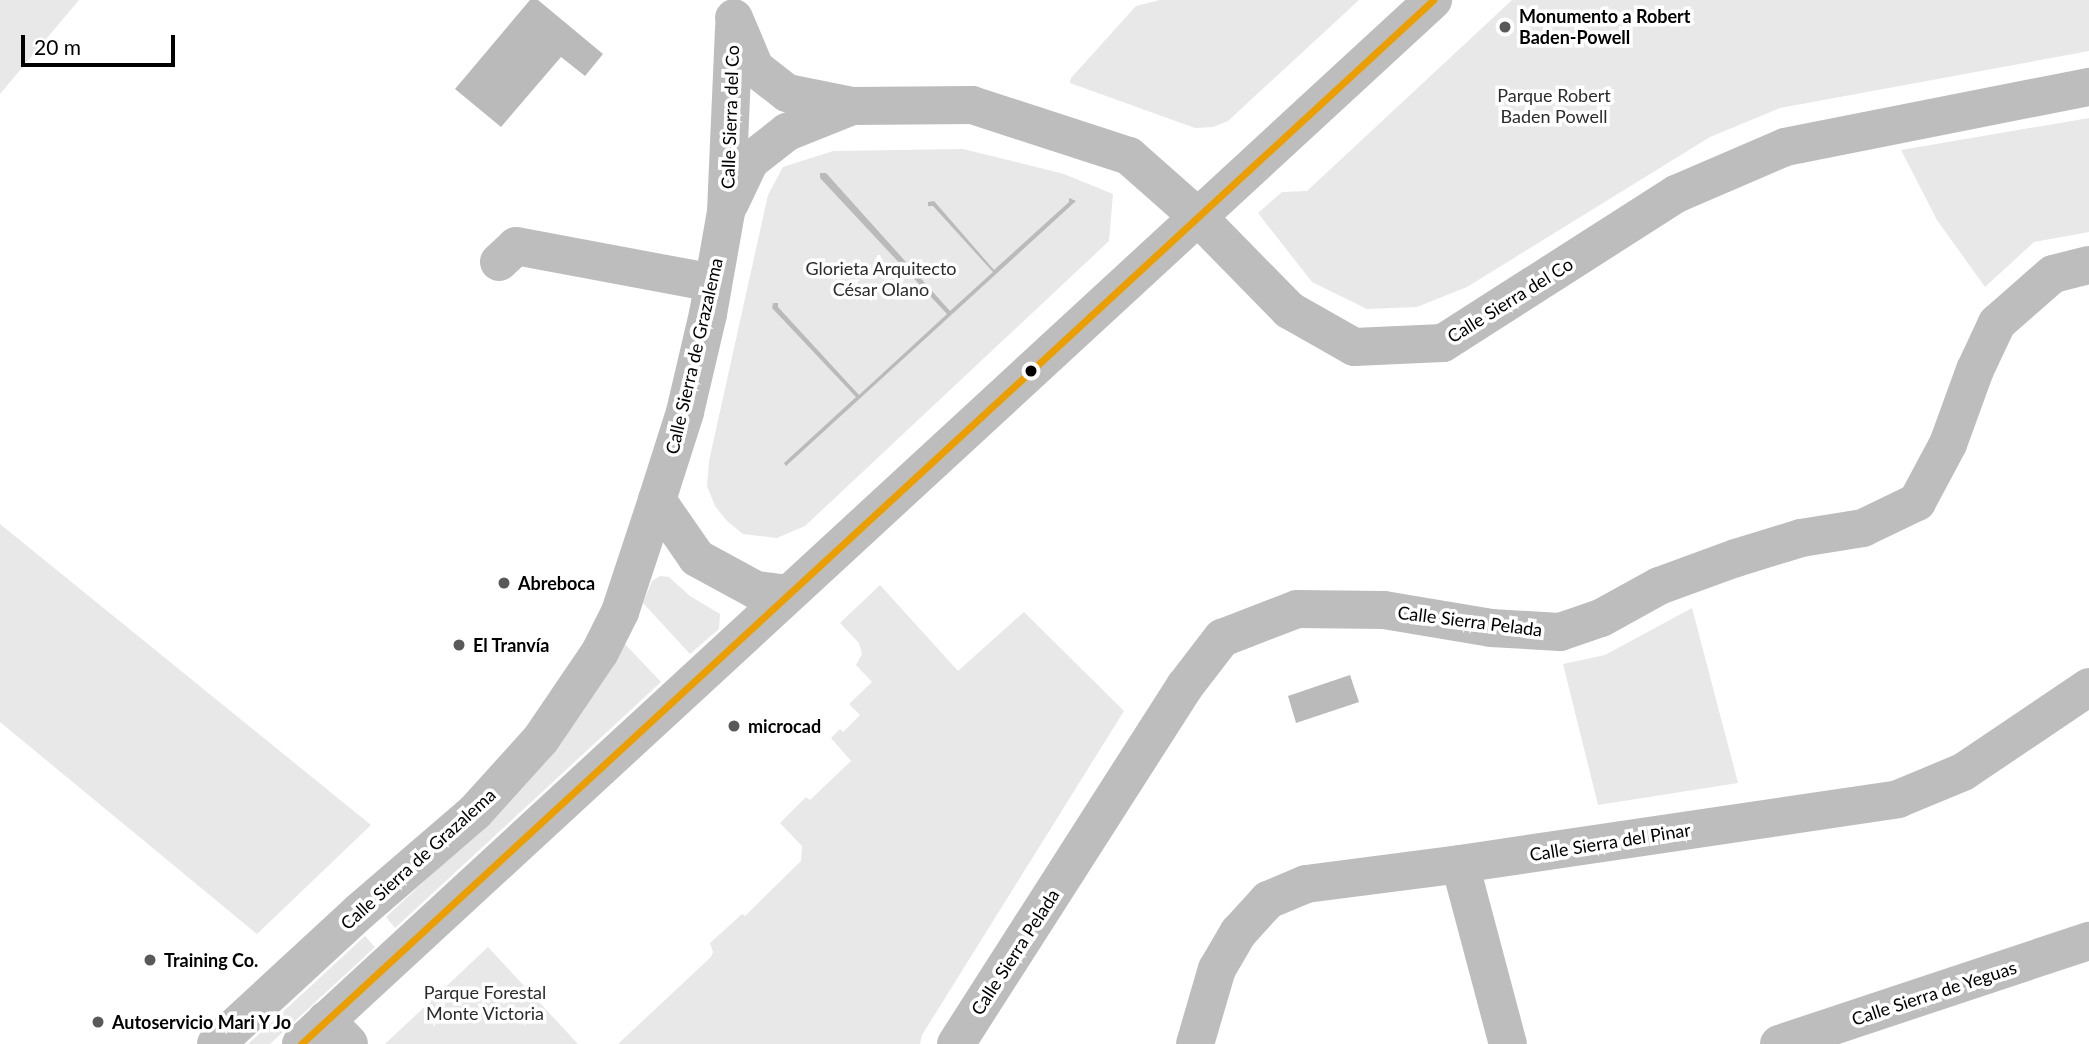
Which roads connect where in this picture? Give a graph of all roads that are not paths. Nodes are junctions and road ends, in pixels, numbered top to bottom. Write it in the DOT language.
graph roads {
  1 [pos="1433,0"];
  2 [pos="733,9"];
  3 [pos="2089,87"];
  4 [pos="852,106"];
  5 [pos="726,212"];
  6 [pos="1199,218"];
  7 [pos="499,262"];
  8 [pos="2089,265"];
  9 [pos="713,283"];
  10 [pos="657,499"];
  11 [pos="787,594"];
  12 [pos="2089,687"];
  13 [pos="1460,864"];
  14 [pos="2089,941"];
  15 [pos="325,1036"];
  16 [pos="216,1044"];
  17 [pos="956,1044"];
  18 [pos="1195,1044"];
  19 [pos="1508,1044"];
  20 [pos="1779,1044"];
  1 -- 6 [label="street"];
  2 -- 4 [label="street, Calle Sierra del Co"];
  2 -- 5 [label="street, Calle Sierra del Co"];
  3 -- 6 [label="street, Calle Sierra del Co"];
  4 -- 5 [label="street, Calle Sierra del Co"];
  4 -- 6 [label="street, Calle Sierra del Co"];
  5 -- 9 [label="street, Calle Sierra de Grazalema"];
  6 -- 11 [label="street"];
  7 -- 9 [label="street"];
  8 -- 17 [label="street, Calle Sierra Pelada"];
  9 -- 10 [label="street, Calle Sierra de Grazalema"];
  10 -- 11 [label="street"];
  10 -- 16 [label="street, Calle Sierra de Grazalema"];
  11 -- 15 [label="street"];
  12 -- 13 [label="street, Calle Sierra del Pinar"];
  13 -- 18 [label="street, Calle Sierra del Pinar"];
  13 -- 19 [label="street"];
  14 -- 20 [label="street, Calle Sierra de Yeguas"];
}
